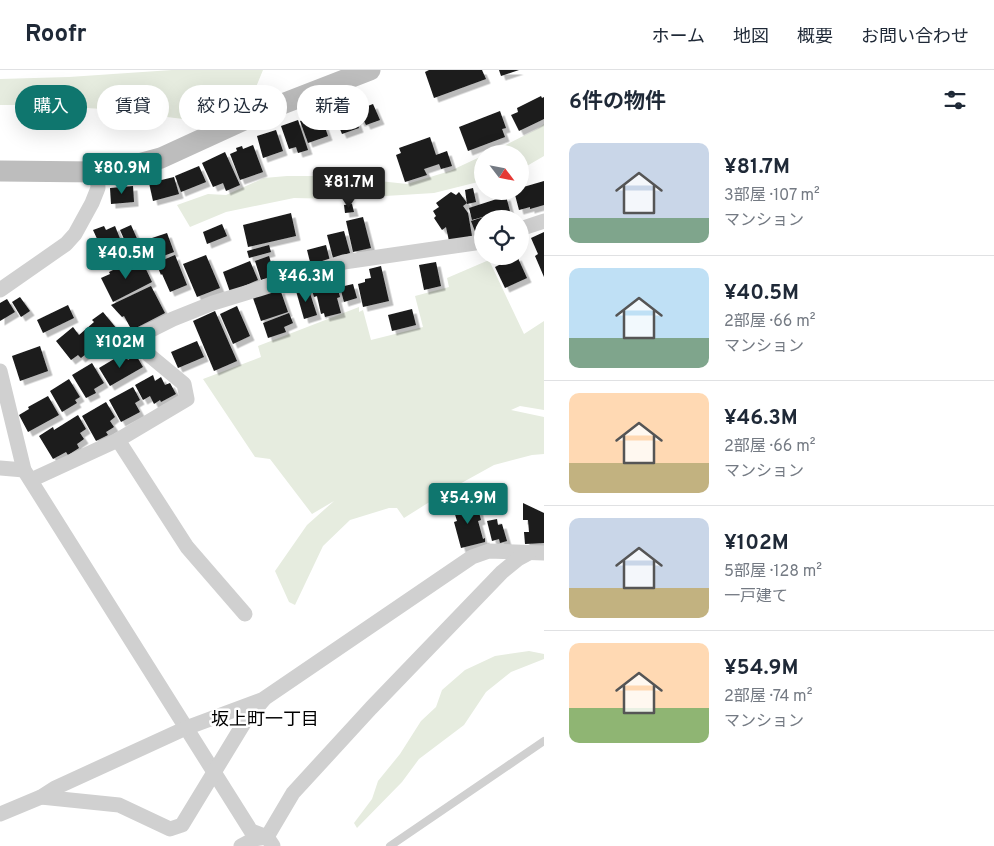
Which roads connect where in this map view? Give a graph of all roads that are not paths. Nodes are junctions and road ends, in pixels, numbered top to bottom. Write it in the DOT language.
graph roads {
  1 [pos="370,70"];
  2 [pos="0,171"];
  3 [pos="97,172"];
  4 [pos="544,221"];
  5 [pos="529,226"];
  6 [pos="474,243"];
  7 [pos="0,290"];
  8 [pos="0,371"];
  9 [pos="118,440"];
  10 [pos="0,468"];
  11 [pos="28,475"];
  12 [pos="528,553"];
  13 [pos="544,554"];
  14 [pos="245,614"];
  15 [pos="265,698"];
  16 [pos="186,728"];
  17 [pos="544,741"];
  18 [pos="214,773"];
  19 [pos="41,797"];
  20 [pos="0,814"];
  21 [pos="270,842"];
  22 [pos="241,846"];
  23 [pos="390,846"];
  1 -- 3 [label="street"];
  2 -- 3 [label="street"];
  3 -- 7 [label="street"];
  4 -- 5 [label="street"];
  6 -- 9 [label="street"];
  8 -- 11 [label="street"];
  9 -- 11 [label="street"];
  9 -- 14 [label="street"];
  10 -- 11 [label="street"];
  11 -- 16 [label="street"];
  12 -- 13 [label="street"];
  12 -- 15 [label="street"];
  12 -- 21 [label="street"];
  15 -- 16 [label="street"];
  15 -- 18 [label="street"];
  16 -- 18 [label="street"];
  16 -- 19 [label="street"];
  17 -- 23 [label="lane"];
  18 -- 19 [label="street"];
  18 -- 21 [label="street"];
  19 -- 20 [label="street"];
  21 -- 22 [label="street"];
}
